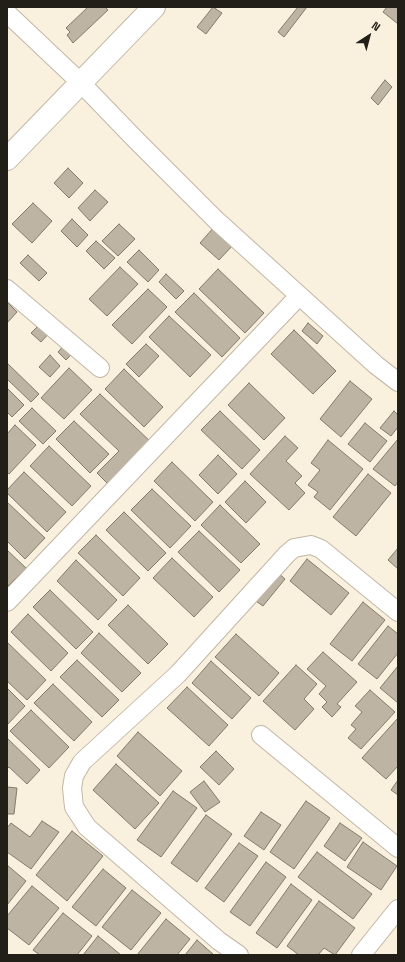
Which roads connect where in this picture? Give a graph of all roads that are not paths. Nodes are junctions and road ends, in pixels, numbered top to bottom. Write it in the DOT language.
graph roads {
  1 [pos="154,7"];
  2 [pos="7,13"];
  3 [pos="80,82"];
  4 [pos="7,159"];
  5 [pos="7,289"];
  6 [pos="299,296"];
  7 [pos="100,368"];
  8 [pos="398,382"];
  9 [pos="7,602"];
  10 [pos="398,612"];
  11 [pos="261,735"];
  12 [pos="398,848"];
  13 [pos="398,909"];
  14 [pos="239,955"];
  15 [pos="361,955"];
  1 -- 3 [label="street"];
  2 -- 3 [label="street"];
  3 -- 4 [label="street"];
  3 -- 6 [label="street"];
  5 -- 7 [label="street"];
  6 -- 8 [label="street"];
  6 -- 9 [label="street"];
  10 -- 14 [label="street"];
  11 -- 12 [label="street"];
  13 -- 15 [label="street"];
}
